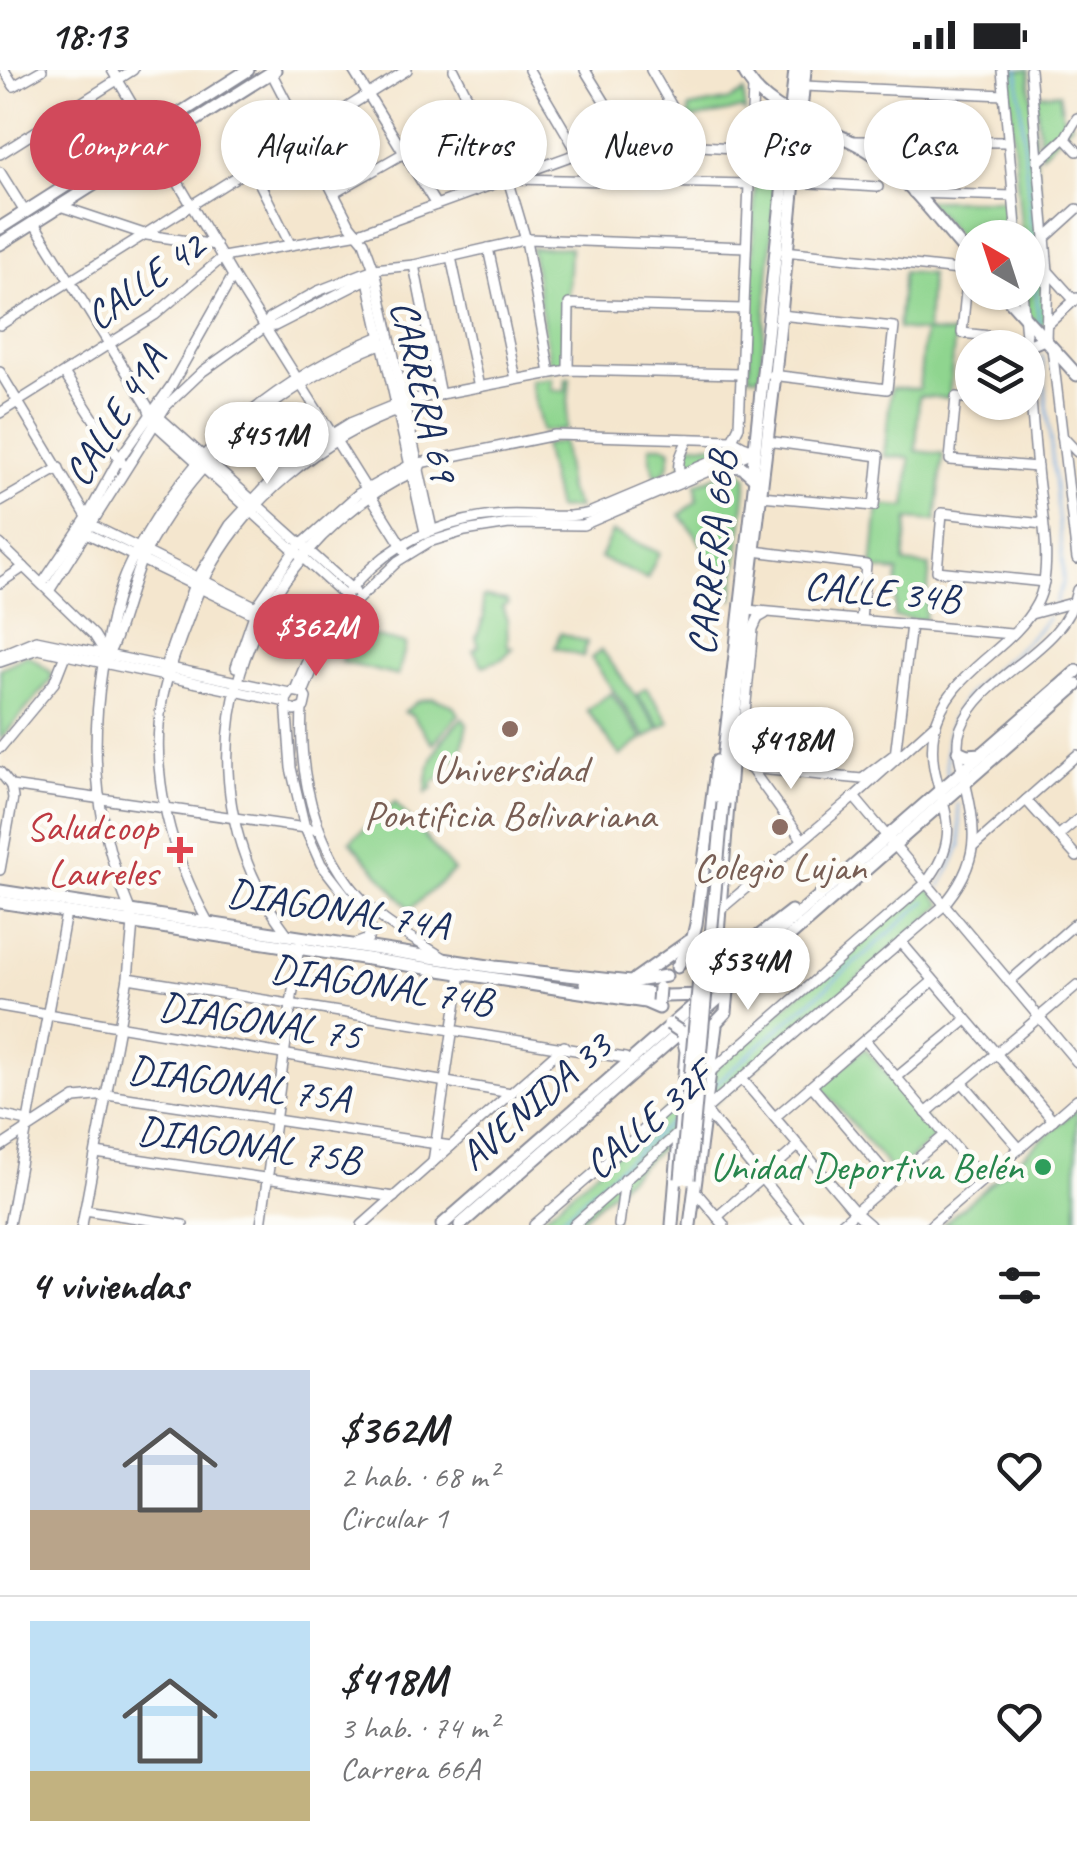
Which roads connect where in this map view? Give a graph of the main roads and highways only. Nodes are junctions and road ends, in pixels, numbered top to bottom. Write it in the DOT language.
graph roads {
  1 [pos="248,70"];
  2 [pos="743,70"];
  3 [pos="795,70"];
  4 [pos="806,70"];
  5 [pos="273,71"];
  6 [pos="798,88"];
  7 [pos="767,100"];
  8 [pos="786,100"];
  9 [pos="797,100"];
  10 [pos="201,104"];
  11 [pos="201,111"];
  12 [pos="844,139"];
  13 [pos="64,190"];
  14 [pos="82,190"];
  15 [pos="785,190"];
  16 [pos="793,190"];
  17 [pos="0,228"];
  18 [pos="0,244"];
  19 [pos="955,246"];
  20 [pos="782,251"];
  21 [pos="1018,310"];
  22 [pos="1034,330"];
  23 [pos="1045,343"];
  24 [pos="770,375"];
  25 [pos="1077,375"];
  26 [pos="754,445"];
  27 [pos="726,466"];
  28 [pos="755,478"];
  29 [pos="1077,671"];
  30 [pos="1077,684"];
  31 [pos="728,740"];
  32 [pos="958,750"];
  33 [pos="982,754"];
  34 [pos="741,756"];
  35 [pos="733,773"];
  36 [pos="964,777"];
  37 [pos="700,883"];
  38 [pos="722,887"];
  39 [pos="832,890"];
  40 [pos="0,891"];
  41 [pos="0,902"];
  42 [pos="132,917"];
  43 [pos="720,922"];
  44 [pos="696,924"];
  45 [pos="693,938"];
  46 [pos="718,942"];
  47 [pos="678,966"];
  48 [pos="496,968"];
  49 [pos="719,973"];
  50 [pos="630,982"];
  51 [pos="728,996"];
  52 [pos="703,997"];
  53 [pos="667,1010"];
  54 [pos="716,1026"];
  55 [pos="685,1061"];
  56 [pos="680,1117"];
  57 [pos="694,1119"];
  58 [pos="560,1122"];
  59 [pos="558,1139"];
  60 [pos="677,1155"];
  61 [pos="700,1156"];
  62 [pos="685,1179"];
  63 [pos="442,1225"];
  64 [pos="460,1225"];
  65 [pos="673,1225"];
  66 [pos="689,1225"];
  1 -- 10 [label="main road"];
  2 -- 7 [label="main road"];
  3 -- 6 [label="main road"];
  4 -- 6 [label="main road"];
  5 -- 11 [label="main road"];
  6 -- 8 [label="main road"];
  6 -- 9 [label="main road"];
  12 -- 19 [label="main road"];
  13 -- 17 [label="main road"];
  14 -- 18 [label="main road"];
  15 -- 20 [label="main road, CARRERA 66B"];
  16 -- 20 [label="main road, CARRERA 66B"];
  20 -- 24 [label="main road, CARRERA 66B"];
  20 -- 24 [label="main road, CARRERA 66B"];
  21 -- 22 [label="main road"];
  23 -- 25 [label="main road"];
  24 -- 26 [label="main road, CARRERA 66B"];
  26 -- 28 [label="main road, CARRERA 66B"];
  26 -- 31 [label="main road, CARRERA 66B"];
  27 -- 28 [label="main road"];
  28 -- 31 [label="main road, CARRERA 66B"];
  29 -- 33 [label="main road, AVENIDA 33"];
  30 -- 36 [label="main road, AVENIDA 33"];
  31 -- 35 [label="main road"];
  31 -- 37 [label="main road"];
  31 -- 52 [label="main road, CARRERA 66B, bridge"];
  32 -- 33 [label="main road"];
  33 -- 36 [label="main road, AVENIDA 33"];
  34 -- 35 [label="main road"];
  35 -- 38 [label="main road"];
  36 -- 39 [label="main road, AVENIDA 33"];
  37 -- 38 [label="main road"];
  37 -- 44 [label="main road"];
  38 -- 43 [label="main road"];
  39 -- 46 [label="main road"];
  39 -- 51 [label="main road"];
  39 -- 52 [label="main road, AVENIDA 33"];
  39 -- 59 [label="main road, AVENIDA 33"];
  40 -- 42 [label="main road, DIAGONAL 74A"];
  41 -- 42 [label="main road, DIAGONAL 74A"];
  42 -- 48 [label="main road, DIAGONAL 74A"];
  42 -- 53 [label="main road, DIAGONAL 74A"];
  43 -- 44 [label="main road"];
  43 -- 46 [label="main road"];
  44 -- 45 [label="main road"];
  45 -- 47 [label="main road"];
  45 -- 50 [label="main road"];
  46 -- 49 [label="main road"];
  47 -- 49 [label="main road"];
  47 -- 53 [label="main road"];
  48 -- 50 [label="main road, DIAGONAL 74A"];
  48 -- 52 [label="main road"];
  49 -- 51 [label="main road, bridge"];
  50 -- 53 [label="main road, DIAGONAL 74A"];
  51 -- 54 [label="main road"];
  52 -- 58 [label="main road, AVENIDA 33"];
  52 -- 62 [label="main road, bridge"];
  53 -- 54 [label="main road"];
  53 -- 55 [label="main road"];
  53 -- 58 [label="main road"];
  54 -- 61 [label="main road"];
  55 -- 56 [label="main road"];
  55 -- 59 [label="main road"];
  56 -- 57 [label="main road"];
  56 -- 60 [label="main road"];
  58 -- 63 [label="main road, AVENIDA 33"];
  59 -- 64 [label="main road, AVENIDA 33"];
  60 -- 61 [label="main road"];
  60 -- 65 [label="main road"];
  61 -- 66 [label="main road"];
  62 -- 65 [label="main road"];
  62 -- 66 [label="main road"];
}
